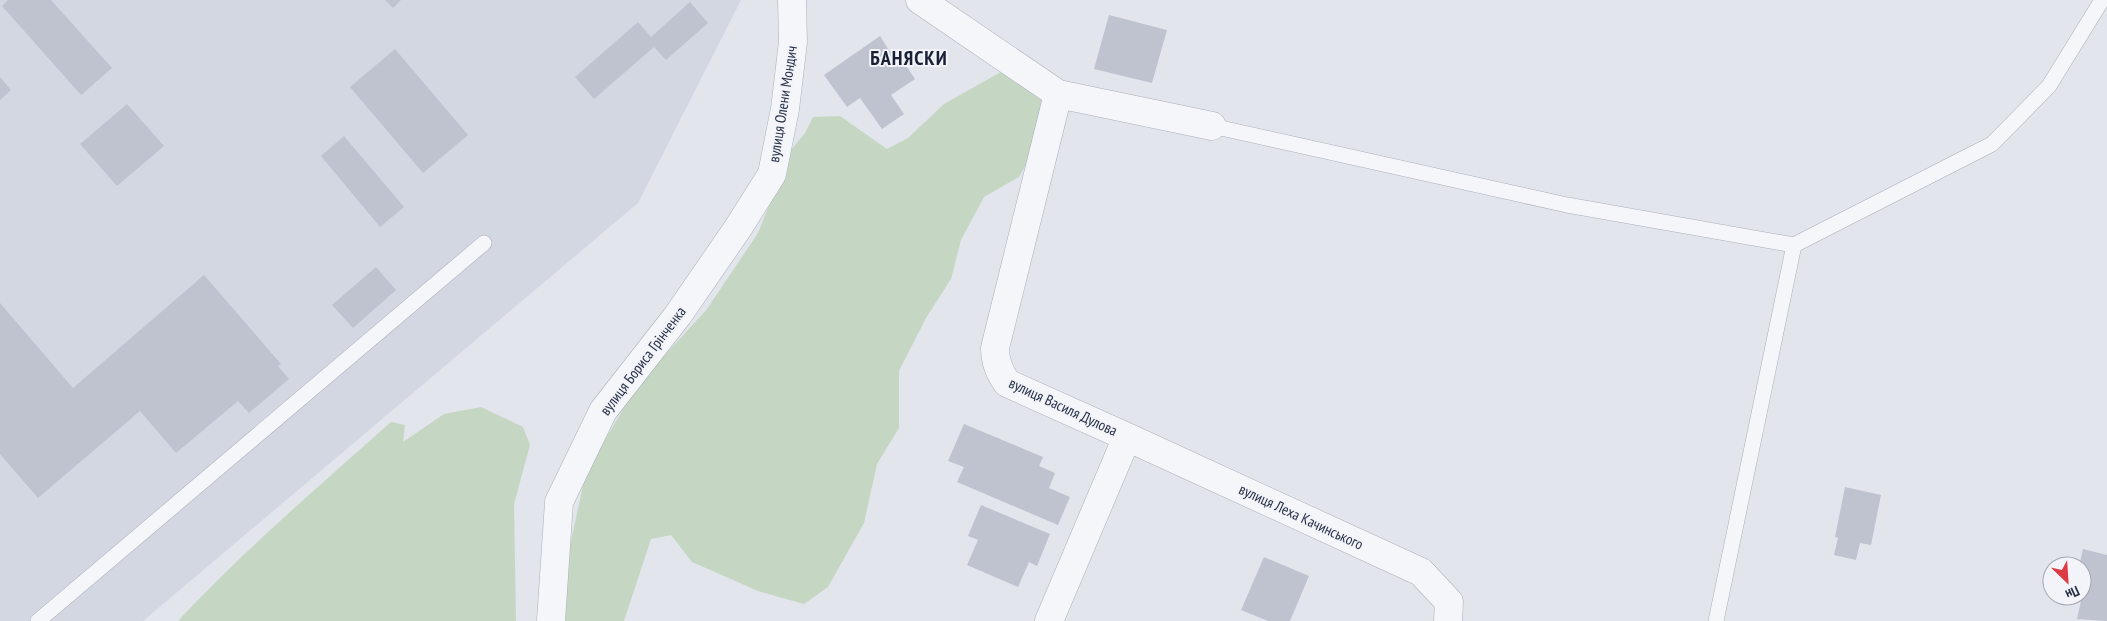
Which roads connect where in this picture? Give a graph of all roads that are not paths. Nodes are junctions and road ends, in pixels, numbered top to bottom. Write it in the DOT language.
graph roads {
  1 [pos="792,0"];
  2 [pos="920,0"];
  3 [pos="2102,0"];
  4 [pos="1058,94"];
  5 [pos="1212,126"];
  6 [pos="738,228"];
  7 [pos="484,243"];
  8 [pos="1794,245"];
  9 [pos="1127,437"];
  10 [pos="38,621"];
  11 [pos="551,621"];
  12 [pos="1049,621"];
  13 [pos="1448,621"];
  14 [pos="1716,621"];
  1 -- 6 [label="street, вулиця Олени Мондич"];
  2 -- 4 [label="street"];
  3 -- 8 [label="lane"];
  4 -- 5 [label="street"];
  4 -- 9 [label="street, вулиця Василя Дулова"];
  5 -- 8 [label="lane"];
  6 -- 11 [label="street, вулиця Бориса Грінченка"];
  7 -- 10 [label="lane"];
  8 -- 14 [label="lane"];
  9 -- 12 [label="street, вулиця Василя Дулова"];
  9 -- 13 [label="street, вулиця Леха Качинського"];
}
